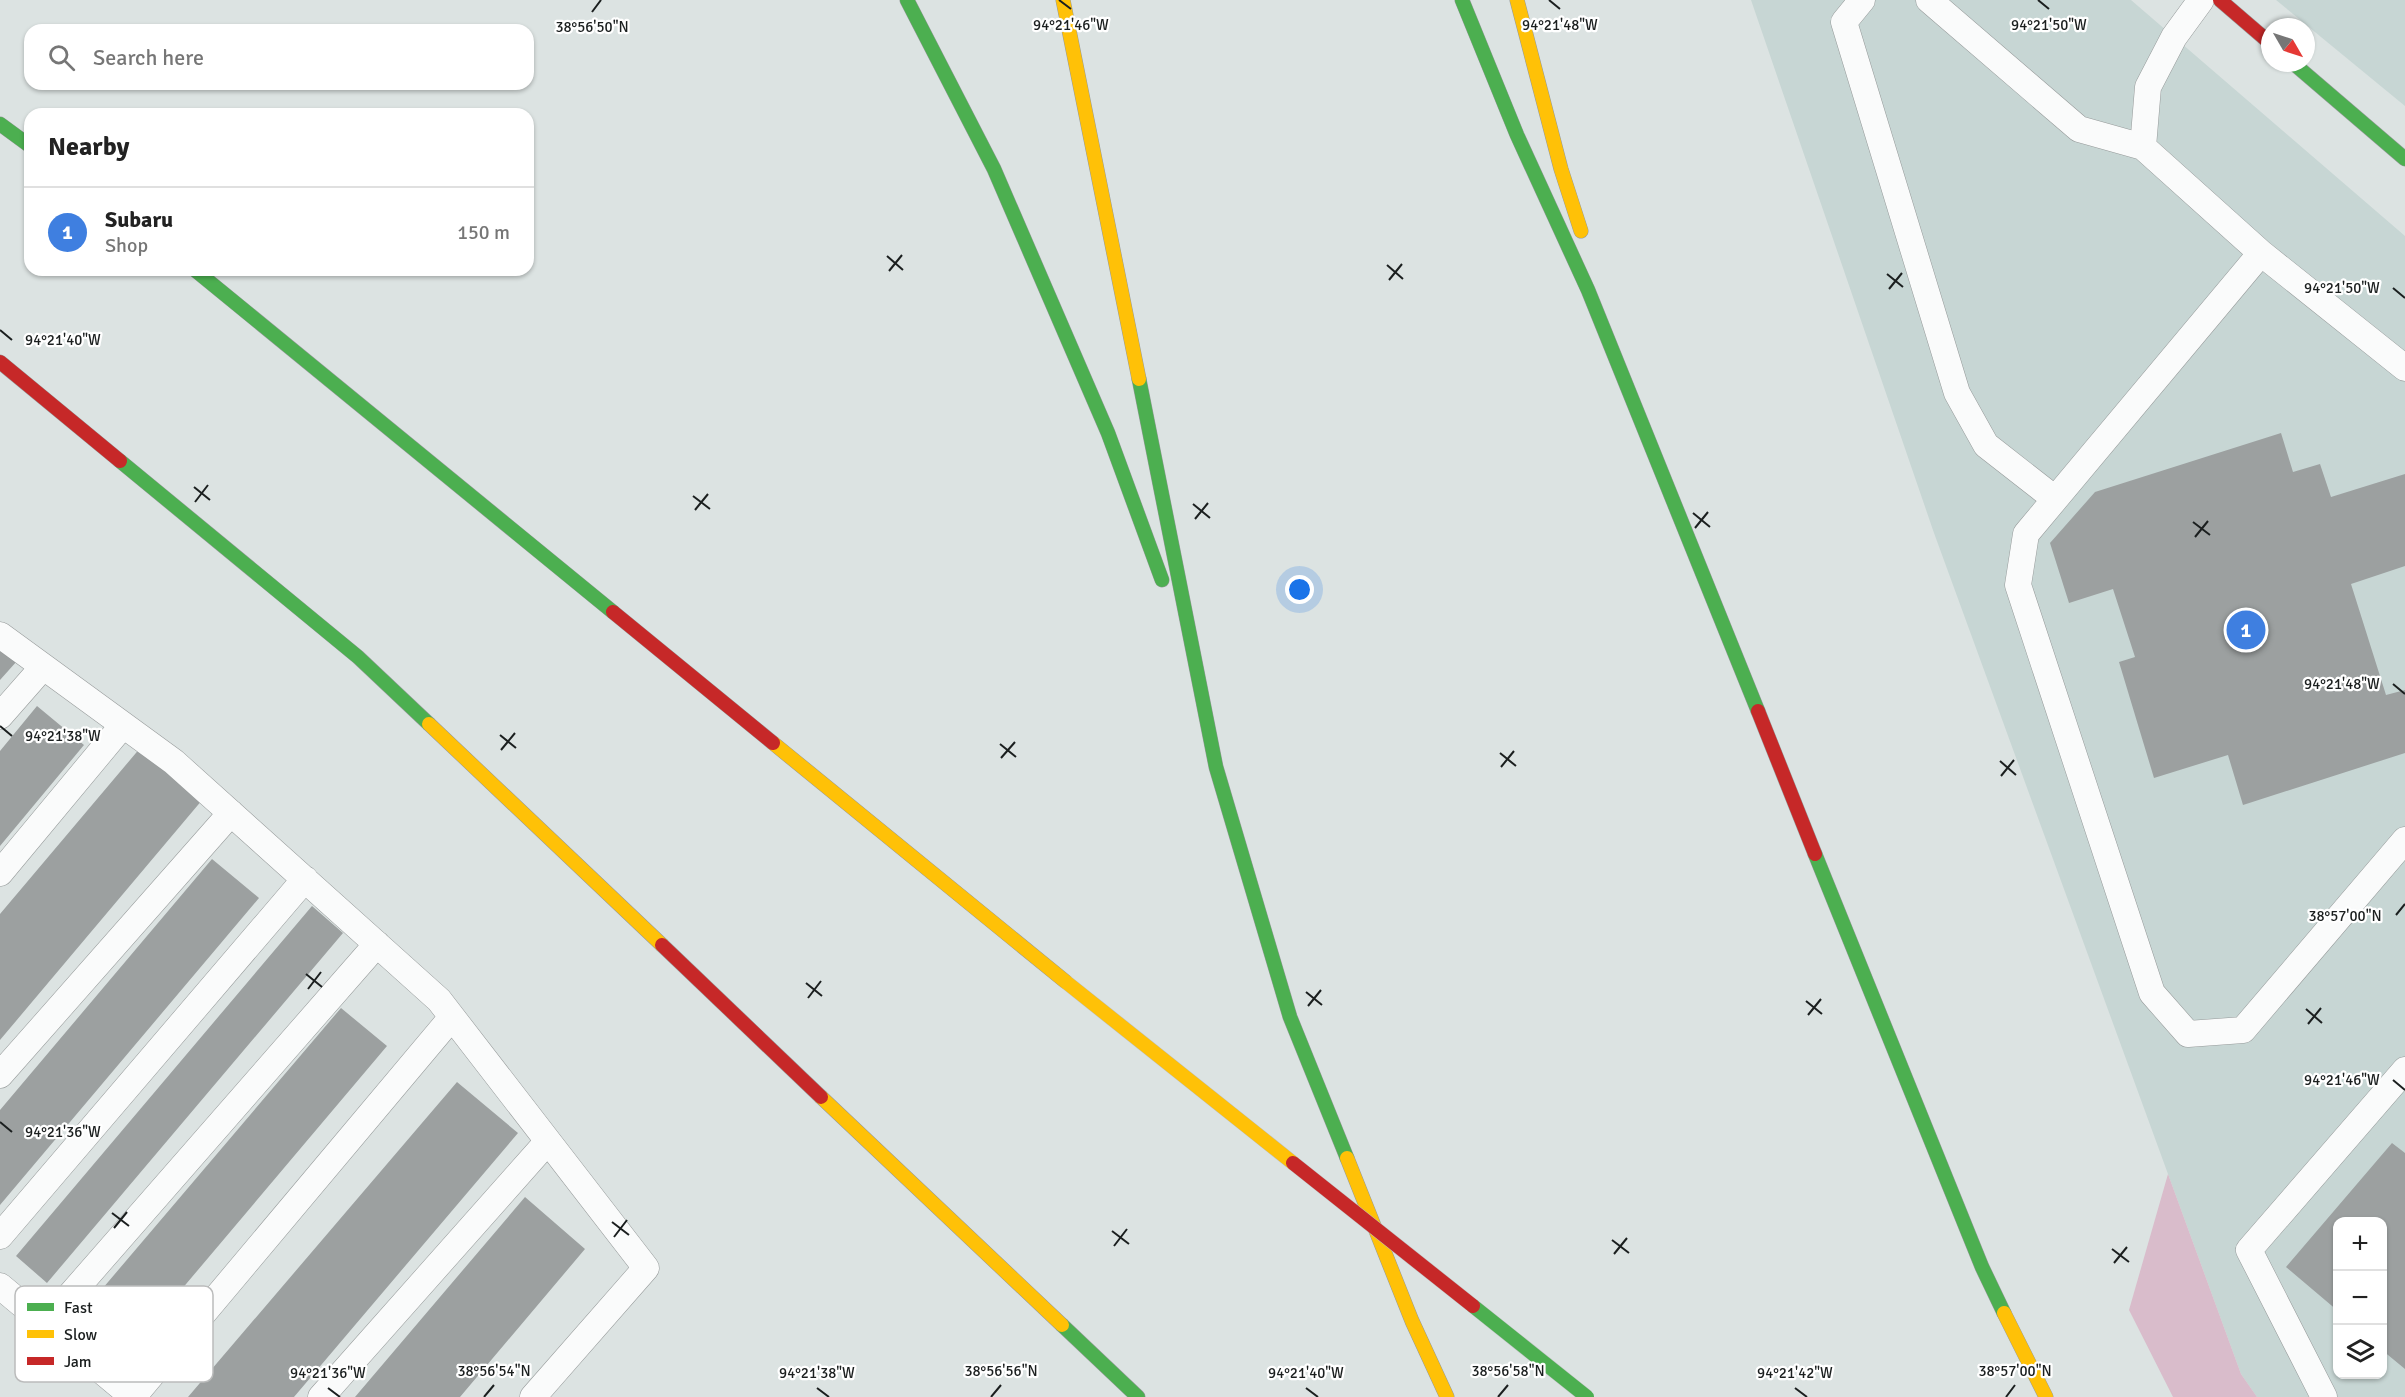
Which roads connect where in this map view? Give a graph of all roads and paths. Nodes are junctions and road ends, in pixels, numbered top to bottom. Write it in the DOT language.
graph roads {
  1 [pos="907,0"];
  2 [pos="1063,0"];
  3 [pos="1462,0"];
  4 [pos="1517,0"];
  5 [pos="1862,0"];
  6 [pos="1929,0"];
  7 [pos="2201,0"];
  8 [pos="2220,0"];
  9 [pos="2261,35"];
  10 [pos="2304,72"];
  11 [pos="0,124"];
  12 [pos="24,142"];
  13 [pos="2143,147"];
  14 [pos="2405,159"];
  15 [pos="2261,253"];
  16 [pos="202,276"];
  17 [pos="0,363"];
  18 [pos="2405,368"];
  19 [pos="1647,439"];
  20 [pos="2055,499"];
  21 [pos="0,635"];
  22 [pos="43,666"];
  23 [pos="0,717"];
  24 [pos="123,725"];
  25 [pos="1216,767"];
  26 [pos="231,813"];
  27 [pos="2405,840"];
  28 [pos="0,873"];
  29 [pos="304,879"];
  30 [pos="377,944"];
  31 [pos="452,1017"];
  32 [pos="2405,1070"];
  33 [pos="0,1075"];
  34 [pos="548,1140"];
  35 [pos="0,1236"];
  36 [pos="0,1286"];
  37 [pos="78,1286"];
  38 [pos="15,1299"];
  39 [pos="213,1302"];
  40 [pos="115,1382"];
  41 [pos="146,1382"];
  42 [pos="133,1397"];
  43 [pos="321,1397"];
  44 [pos="533,1397"];
  45 [pos="1138,1397"];
  46 [pos="1447,1397"];
  47 [pos="1587,1397"];
  48 [pos="2046,1397"];
  49 [pos="2324,1397"];
  1 -- 25 [label="main road"];
  2 -- 25 [label="main road"];
  3 -- 19 [label="main road"];
  4 -- 19 [label="main road"];
  5 -- 20 [label="lane"];
  6 -- 13 [label="lane"];
  7 -- 13 [label="lane"];
  8 -- 9 [label="main road"];
  10 -- 14 [label="main road"];
  11 -- 12 [label="main road"];
  13 -- 15 [label="lane"];
  15 -- 18 [label="lane"];
  15 -- 20 [label="lane"];
  16 -- 47 [label="main road, bridge"];
  17 -- 45 [label="main road"];
  19 -- 48 [label="main road"];
  20 -- 27 [label="lane"];
  21 -- 22 [label="lane"];
  22 -- 23 [label="lane"];
  22 -- 24 [label="lane"];
  24 -- 26 [label="lane"];
  24 -- 28 [label="lane"];
  25 -- 46 [label="main road"];
  26 -- 29 [label="lane"];
  26 -- 33 [label="lane"];
  29 -- 30 [label="lane"];
  29 -- 35 [label="lane"];
  30 -- 31 [label="lane"];
  30 -- 37 [label="lane"];
  31 -- 34 [label="lane"];
  31 -- 39 [label="lane"];
  32 -- 49 [label="lane"];
  34 -- 43 [label="lane"];
  34 -- 44 [label="lane"];
  36 -- 38 [label="lane"];
  40 -- 42 [label="lane"];
  41 -- 42 [label="lane"];
}
